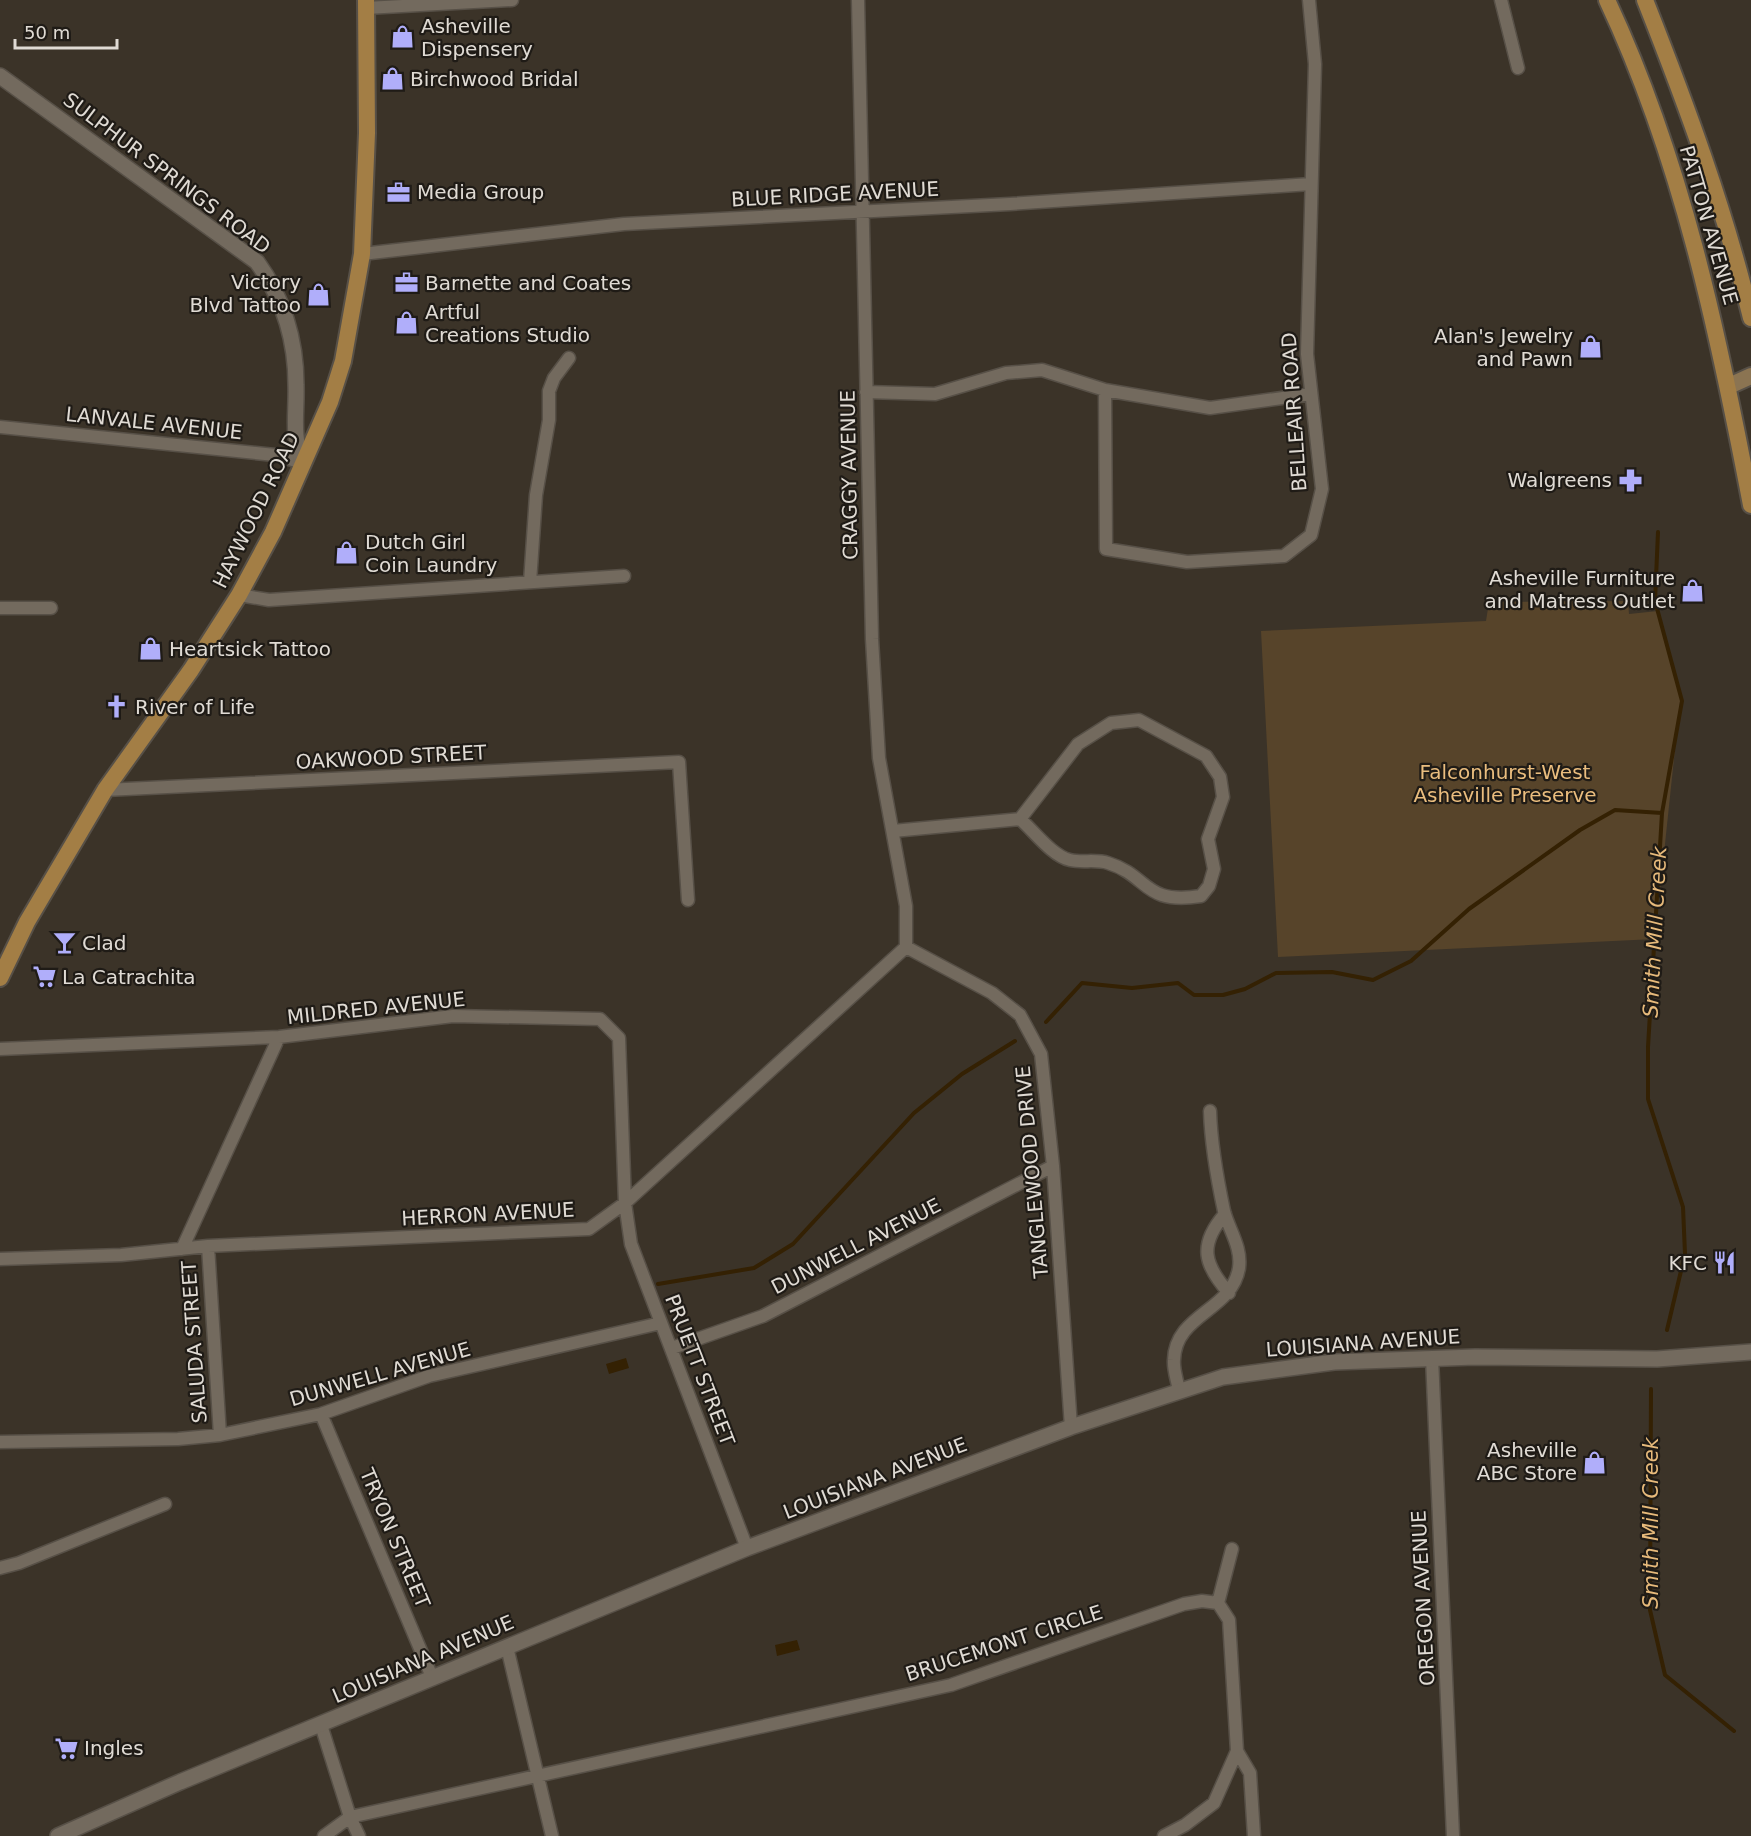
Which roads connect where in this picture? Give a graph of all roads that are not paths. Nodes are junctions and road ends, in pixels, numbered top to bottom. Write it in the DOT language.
graph roads {
  1 [pos="512,0"];
  2 [pos="858,0"];
  3 [pos="1309,0"];
  4 [pos="1501,0"];
  5 [pos="1607,0"];
  6 [pos="1645,0"];
  7 [pos="366,4"];
  8 [pos="1518,68"];
  9 [pos="0,76"];
  10 [pos="1311,184"];
  11 [pos="864,213"];
  12 [pos="362,254"];
  13 [pos="1751,318"];
  14 [pos="569,358"];
  15 [pos="1751,376"];
  16 [pos="1729,386"];
  17 [pos="1106,390"];
  18 [pos="866,392"];
  19 [pos="1311,394"];
  20 [pos="0,427"];
  21 [pos="303,463"];
  22 [pos="1751,505"];
  23 [pos="624,576"];
  24 [pos="530,582"];
  25 [pos="240,596"];
  26 [pos="0,608"];
  27 [pos="51,608"];
  28 [pos="105,790"];
  29 [pos="1020,819"];
  30 [pos="893,831"];
  31 [pos="688,900"];
  32 [pos="906,947"];
  33 [pos="0,978"];
  34 [pos="279,1037"];
  35 [pos="0,1049"];
  36 [pos="1210,1111"];
  37 [pos="1053,1166"];
  38 [pos="625,1203"];
  39 [pos="1225,1215"];
  40 [pos="208,1246"];
  41 [pos="182,1249"];
  42 [pos="0,1259"];
  43 [pos="1229,1293"];
  44 [pos="661,1323"];
  45 [pos="672,1348"];
  46 [pos="1751,1352"];
  47 [pos="1432,1358"];
  48 [pos="1179,1392"];
  49 [pos="321,1414"];
  50 [pos="1071,1427"];
  51 [pos="220,1435"];
  52 [pos="0,1442"];
  53 [pos="165,1504"];
  54 [pos="747,1548"];
  55 [pos="1232,1549"];
  56 [pos="0,1568"];
  57 [pos="1218,1603"];
  58 [pos="507,1647"];
  59 [pos="432,1677"];
  60 [pos="321,1725"];
  61 [pos="1237,1751"];
  62 [pos="538,1777"];
  63 [pos="350,1817"];
  64 [pos="58,1836"];
  65 [pos="324,1836"];
  66 [pos="359,1836"];
  67 [pos="552,1836"];
  68 [pos="1164,1836"];
  69 [pos="1254,1836"];
  70 [pos="1453,1836"];
  1 -- 7 [label="street"];
  2 -- 11 [label="street, CRAGGY AVENUE"];
  3 -- 10 [label="street, BELLEAIR ROAD"];
  4 -- 8 [label="street"];
  5 -- 16 [label="main road, PATTON AVENUE"];
  6 -- 13 [label="main road, PATTON AVENUE"];
  7 -- 12 [label="main road, HAYWOOD ROAD"];
  9 -- 21 [label="street, SULPHUR SPRINGS ROAD"];
  10 -- 11 [label="street, BLUE RIDGE AVENUE"];
  10 -- 19 [label="street, BELLEAIR ROAD"];
  11 -- 12 [label="street, BLUE RIDGE AVENUE"];
  11 -- 18 [label="street, CRAGGY AVENUE"];
  12 -- 21 [label="main road, HAYWOOD ROAD"];
  14 -- 24 [label="street"];
  15 -- 16 [label="main road"];
  16 -- 22 [label="main road, PATTON AVENUE"];
  17 -- 18 [label="street"];
  17 -- 19 [label="street"];
  17 -- 19 [label="street, BELLEAIR ROAD"];
  18 -- 30 [label="street, CRAGGY AVENUE"];
  20 -- 21 [label="street, LANVALE AVENUE"];
  21 -- 25 [label="main road, HAYWOOD ROAD"];
  23 -- 24 [label="street"];
  24 -- 25 [label="street"];
  25 -- 28 [label="main road, HAYWOOD ROAD"];
  26 -- 27 [label="street"];
  28 -- 31 [label="street, OAKWOOD STREET"];
  28 -- 33 [label="main road, HAYWOOD ROAD"];
  29 -- 29 [label="street"];
  29 -- 30 [label="street"];
  30 -- 32 [label="street, CRAGGY AVENUE"];
  32 -- 37 [label="street, TANGLEWOOD DRIVE"];
  32 -- 38 [label="street, HERRON AVENUE"];
  34 -- 35 [label="street, MILDRED AVENUE"];
  34 -- 38 [label="street, MILDRED AVENUE"];
  34 -- 41 [label="street"];
  36 -- 39 [label="street"];
  37 -- 45 [label="street, DUNWELL AVENUE"];
  37 -- 50 [label="street, TANGLEWOOD DRIVE"];
  38 -- 40 [label="street, HERRON AVENUE"];
  38 -- 44 [label="street, PRUETT STREET"];
  39 -- 43 [label="street"];
  39 -- 43 [label="street"];
  40 -- 41 [label="street, HERRON AVENUE"];
  40 -- 51 [label="street, SALUDA STREET"];
  41 -- 42 [label="street, HERRON AVENUE"];
  43 -- 48 [label="street"];
  44 -- 45 [label="street, PRUETT STREET"];
  44 -- 49 [label="street, DUNWELL AVENUE"];
  45 -- 54 [label="street, PRUETT STREET"];
  46 -- 47 [label="street, LOUISIANA AVENUE"];
  47 -- 48 [label="street, LOUISIANA AVENUE"];
  47 -- 70 [label="street, OREGON AVENUE"];
  48 -- 50 [label="street, LOUISIANA AVENUE"];
  49 -- 51 [label="street, DUNWELL AVENUE"];
  49 -- 59 [label="street, TRYON STREET"];
  50 -- 54 [label="street, LOUISIANA AVENUE"];
  51 -- 52 [label="street, DUNWELL AVENUE"];
  53 -- 56 [label="street"];
  54 -- 58 [label="street, LOUISIANA AVENUE"];
  55 -- 57 [label="street"];
  57 -- 61 [label="street"];
  57 -- 62 [label="street, BRUCEMONT CIRCLE"];
  58 -- 59 [label="street, LOUISIANA AVENUE"];
  58 -- 62 [label="street"];
  59 -- 60 [label="street, LOUISIANA AVENUE"];
  60 -- 63 [label="street"];
  60 -- 64 [label="street, LOUISIANA AVENUE"];
  61 -- 68 [label="street"];
  61 -- 69 [label="street"];
  62 -- 63 [label="street, BRUCEMONT CIRCLE"];
  62 -- 67 [label="street"];
  63 -- 65 [label="street"];
  63 -- 66 [label="street"];
}
